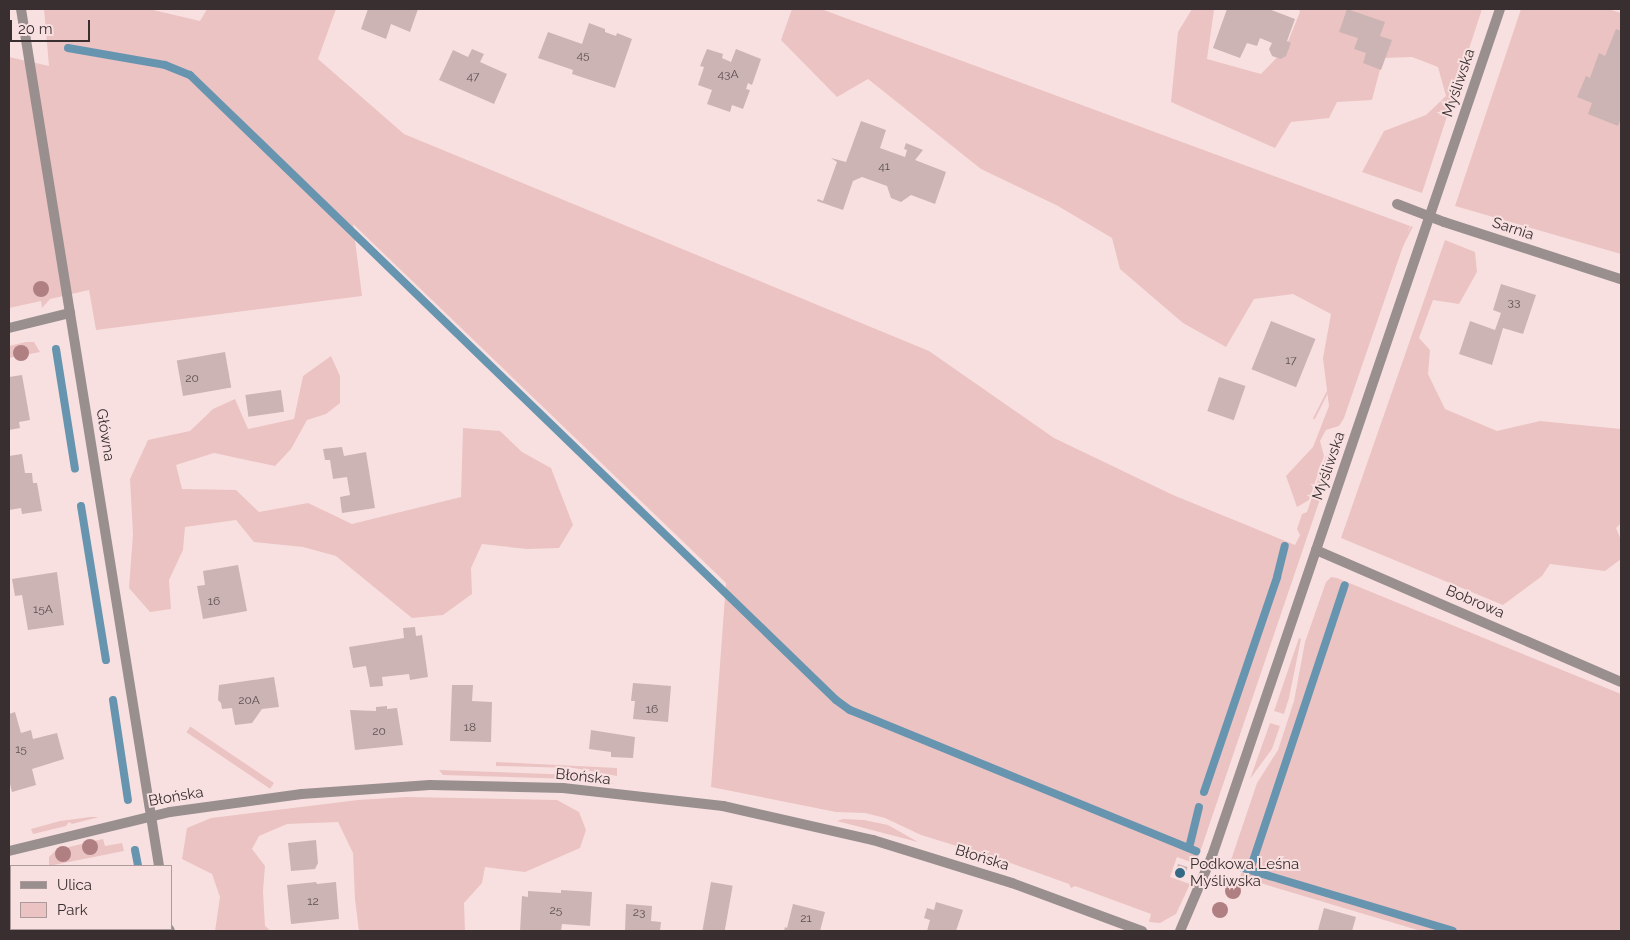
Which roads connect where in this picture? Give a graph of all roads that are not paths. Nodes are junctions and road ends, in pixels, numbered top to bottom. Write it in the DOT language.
graph roads {
  1 [pos="21,9"];
  2 [pos="1500,9"];
  3 [pos="1397,204"];
  4 [pos="1430,216"];
  5 [pos="1621,279"];
  6 [pos="70,313"];
  7 [pos="9,328"];
  8 [pos="1316,550"];
  9 [pos="1621,682"];
  10 [pos="151,816"];
  11 [pos="9,851"];
  12 [pos="159,865"];
  13 [pos="1142,931"];
  14 [pos="1180,931"];
  1 -- 6 [label="street, Główna"];
  2 -- 4 [label="street, Myśliwska"];
  3 -- 4 [label="street, Sarnia"];
  4 -- 5 [label="street, Sarnia"];
  4 -- 8 [label="street, Myśliwska"];
  6 -- 7 [label="street"];
  6 -- 10 [label="street, Główna"];
  8 -- 9 [label="street, Bobrowa"];
  8 -- 14 [label="street, Myśliwska"];
  10 -- 11 [label="street, Błońska"];
  10 -- 12 [label="street, Główna"];
  10 -- 13 [label="street, Błońska"];
}
